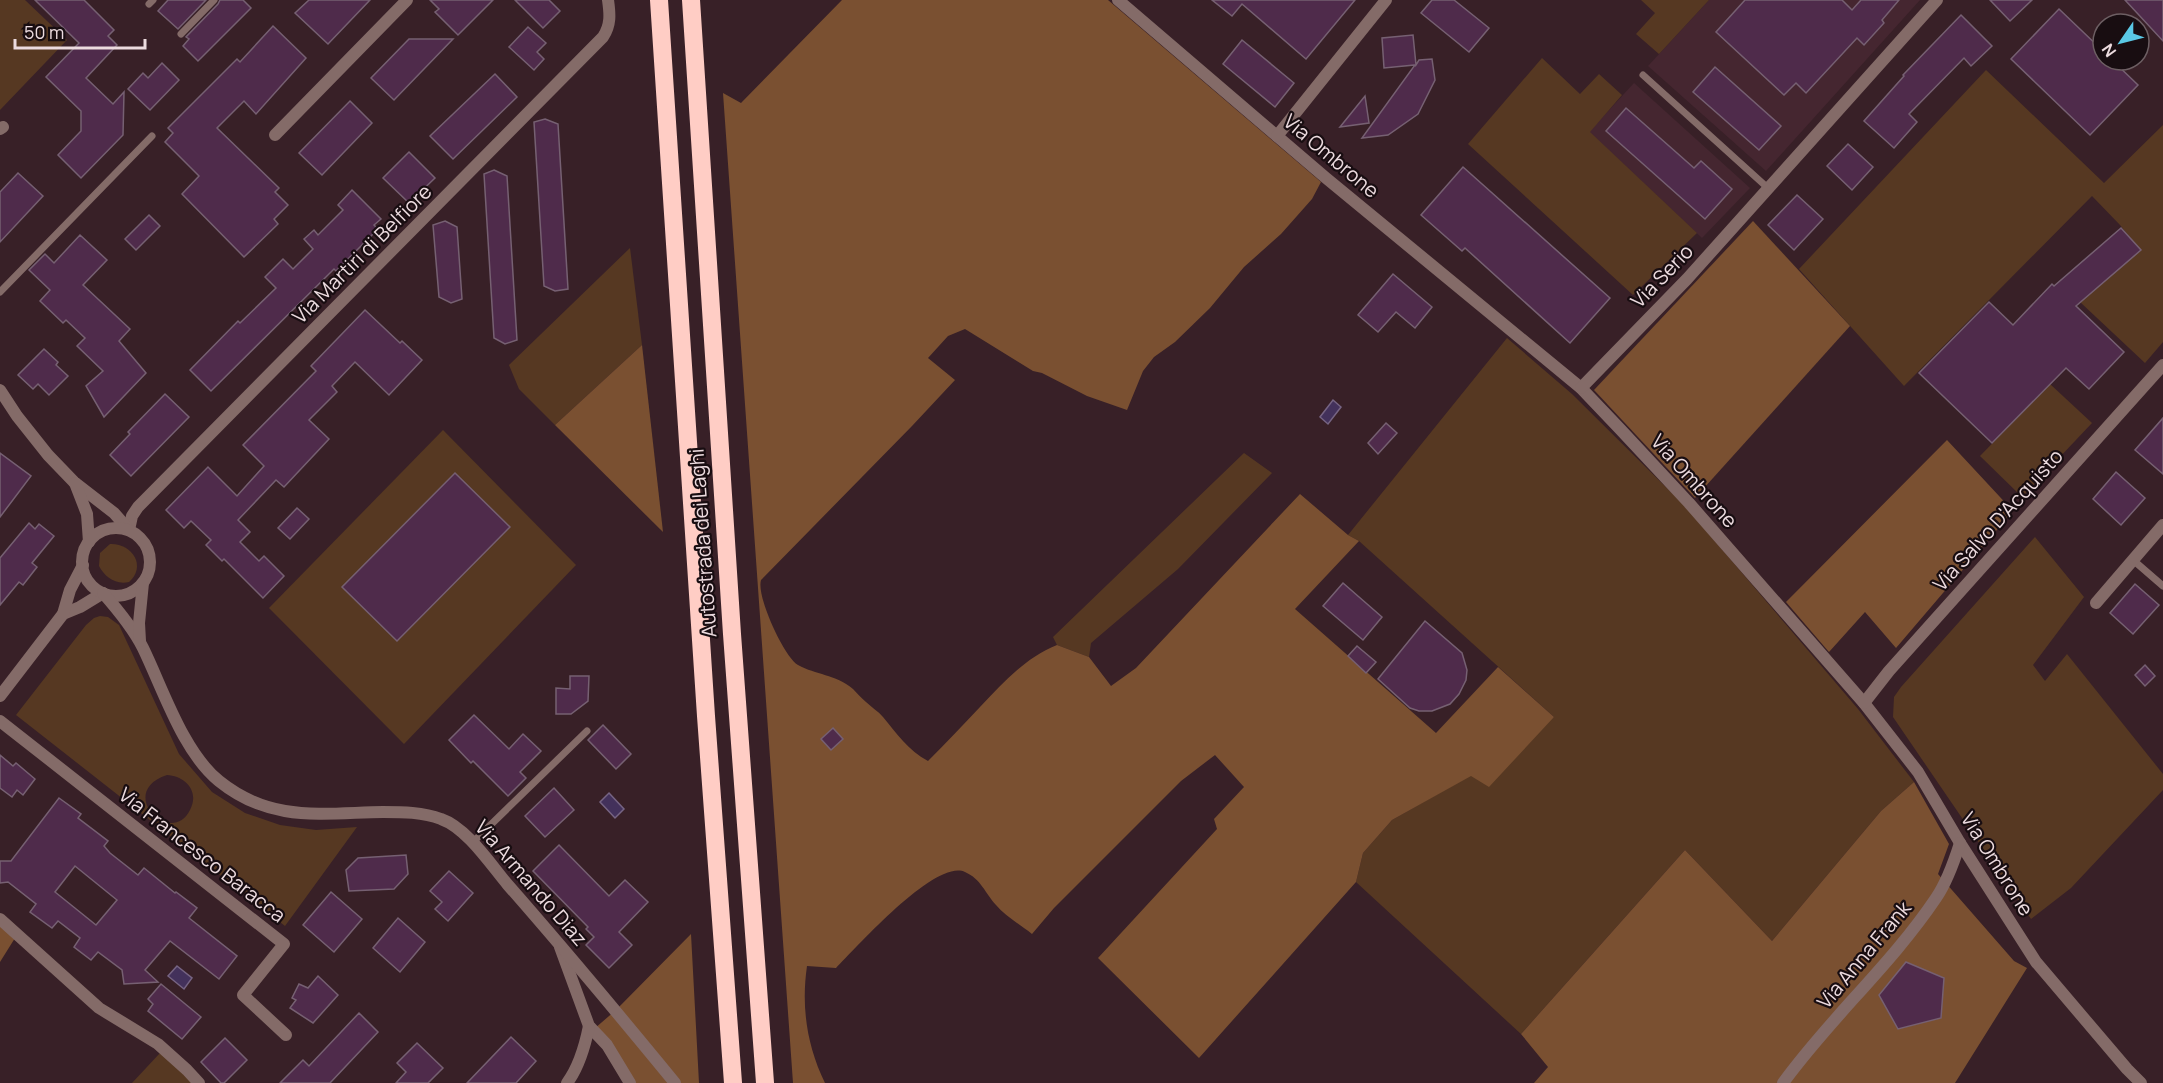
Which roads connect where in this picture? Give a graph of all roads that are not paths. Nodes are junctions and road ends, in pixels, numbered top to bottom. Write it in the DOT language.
graph roads {
  1 [pos="214,0"];
  2 [pos="407,0"];
  3 [pos="608,0"];
  4 [pos="659,0"];
  5 [pos="691,0"];
  6 [pos="1118,0"];
  7 [pos="1386,0"];
  8 [pos="1937,0"];
  9 [pos="181,34"];
  10 [pos="1642,75"];
  11 [pos="275,135"];
  12 [pos="152,136"];
  13 [pos="1277,136"];
  14 [pos="1769,189"];
  15 [pos="0,292"];
  16 [pos="2163,364"];
  17 [pos="1581,388"];
  18 [pos="0,390"];
  19 [pos="74,482"];
  20 [pos="2163,525"];
  21 [pos="129,530"];
  22 [pos="89,542"];
  23 [pos="2133,560"];
  24 [pos="83,565"];
  25 [pos="143,583"];
  26 [pos="2163,586"];
  27 [pos="103,593"];
  28 [pos="2096,603"];
  29 [pos="63,614"];
  30 [pos="141,645"];
  31 [pos="0,696"];
  32 [pos="1864,703"];
  33 [pos="0,721"];
  34 [pos="587,731"];
  35 [pos="472,843"];
  36 [pos="1960,843"];
  37 [pos="0,919"];
  38 [pos="559,943"];
  39 [pos="589,1026"];
  40 [pos="286,1035"];
  41 [pos="199,1083"];
  42 [pos="567,1083"];
  43 [pos="630,1083"];
  44 [pos="675,1083"];
  45 [pos="733,1083"];
  46 [pos="765,1083"];
  47 [pos="1783,1083"];
  48 [pos="2141,1083"];
  1 -- 9 [label="lane"];
  2 -- 11 [label="street"];
  3 -- 21 [label="street, Via Martiri di Belfiore"];
  4 -- 45 [label="highway, Autostrada dei Laghi"];
  5 -- 46 [label="highway, Autostrada dei Laghi"];
  6 -- 13 [label="street, Via Ombrone"];
  7 -- 13 [label="street"];
  8 -- 14 [label="street, Via Serio"];
  10 -- 14 [label="lane"];
  12 -- 15 [label="lane"];
  13 -- 17 [label="street, Via Ombrone"];
  14 -- 17 [label="street, Via Serio"];
  16 -- 32 [label="street, Via Salvo D'Acquisto"];
  17 -- 32 [label="street, Via Ombrone"];
  18 -- 19 [label="street, Via Armando Diaz"];
  19 -- 21 [label="street, Via Armando Diaz"];
  19 -- 22 [label="street, Via Armando Diaz"];
  20 -- 23 [label="street"];
  21 -- 22 [label="street"];
  21 -- 25 [label="street, Via Armando Diaz"];
  22 -- 24 [label="street, Via Armando Diaz"];
  23 -- 26 [label="lane"];
  23 -- 28 [label="street"];
  24 -- 27 [label="street, Via Armando Diaz"];
  24 -- 29 [label="street"];
  25 -- 27 [label="street"];
  25 -- 30 [label="street, Via Armando Diaz"];
  27 -- 29 [label="street"];
  27 -- 30 [label="street, Via Armando Diaz"];
  29 -- 31 [label="street"];
  30 -- 35 [label="street, Via Armando Diaz"];
  32 -- 36 [label="street, Via Ombrone"];
  33 -- 40 [label="street, Via Francesco Baracca"];
  34 -- 35 [label="lane"];
  35 -- 38 [label="street, Via Armando Diaz"];
  36 -- 47 [label="street, Via Anna Frank"];
  36 -- 48 [label="street, Via Ombrone"];
  37 -- 41 [label="street"];
  38 -- 39 [label="street"];
  38 -- 44 [label="street, Via Armando Diaz"];
  39 -- 42 [label="street"];
  39 -- 43 [label="street"];
}
